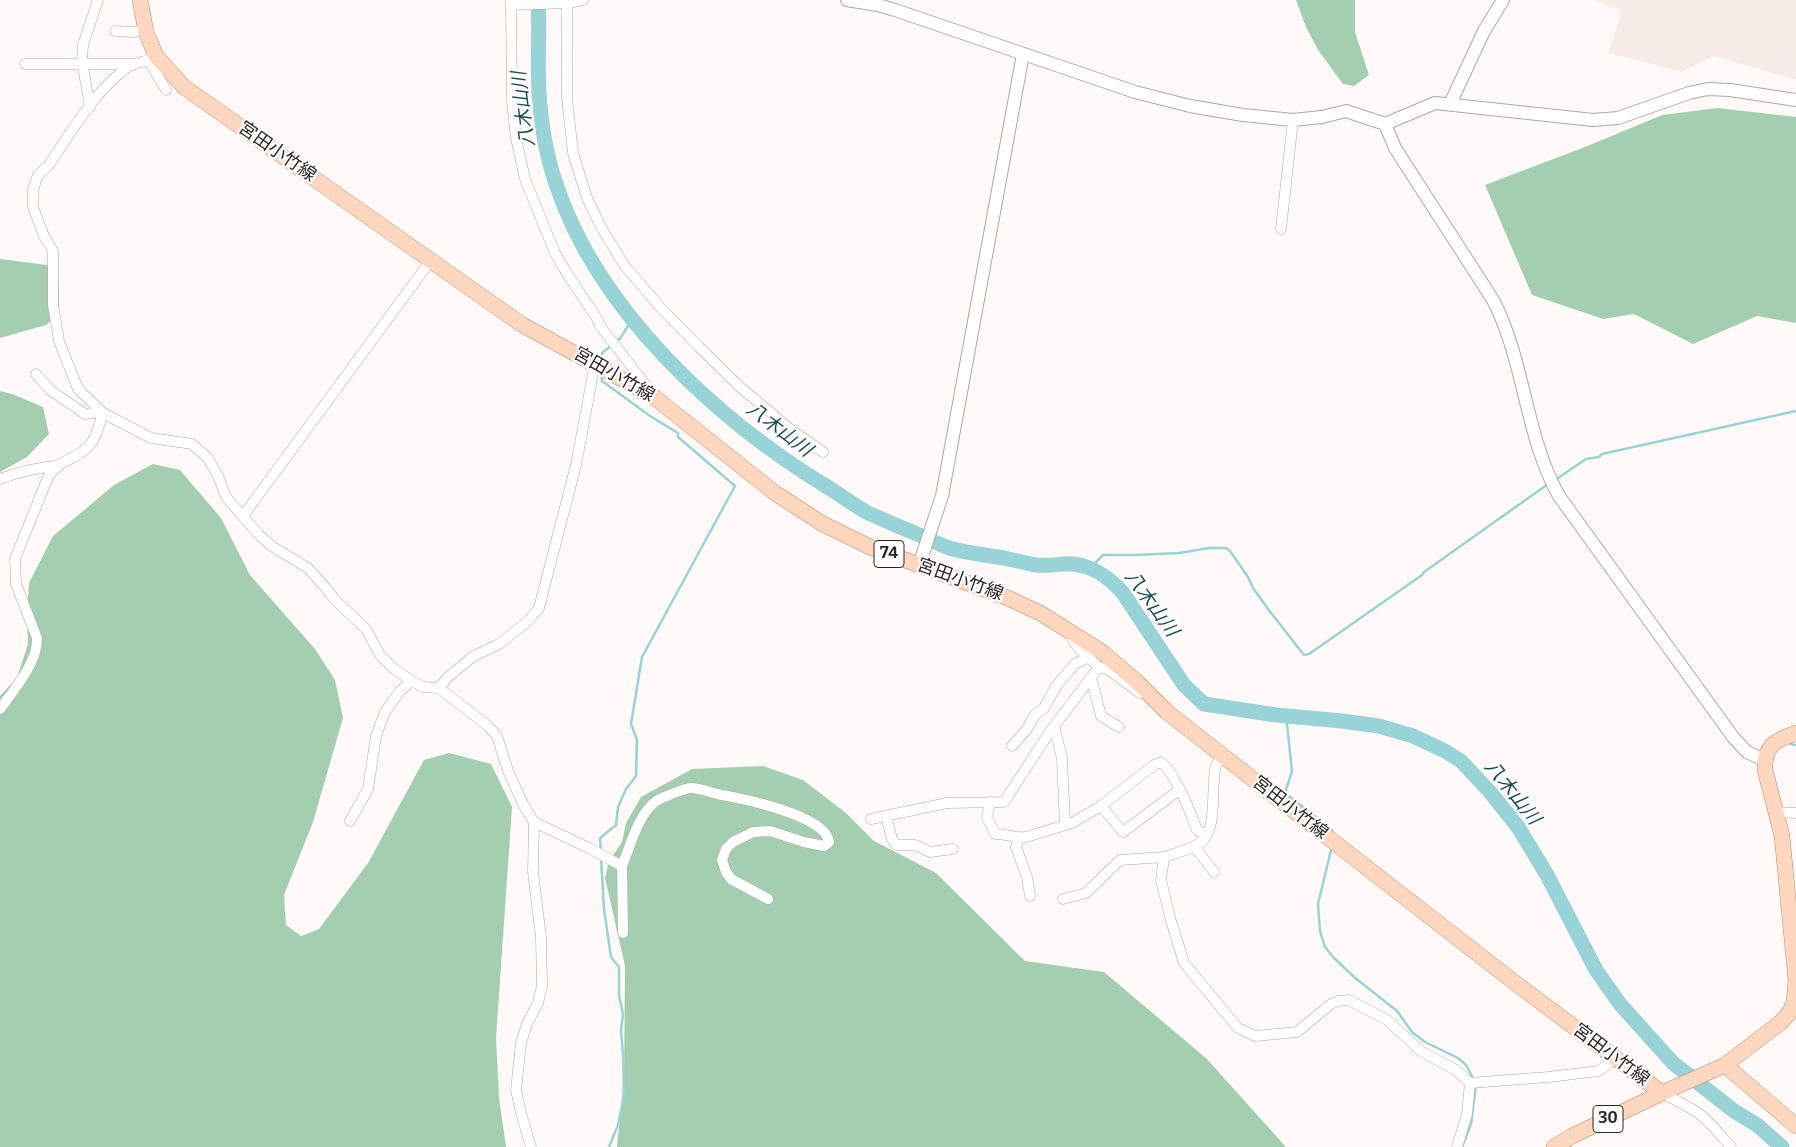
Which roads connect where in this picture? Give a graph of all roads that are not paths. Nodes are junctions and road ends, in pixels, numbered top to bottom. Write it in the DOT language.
graph roads {
  1 [pos="98,0"];
  2 [pos="140,0"];
  3 [pos="583,0"];
  4 [pos="847,0"];
  5 [pos="1503,0"];
  6 [pos="568,2"];
  7 [pos="511,3"];
  8 [pos="146,29"];
  9 [pos="115,31"];
  10 [pos="1023,54"];
  11 [pos="153,59"];
  12 [pos="25,64"];
  13 [pos="82,64"];
  14 [pos="133,64"];
  15 [pos="166,90"];
  16 [pos="1796,100"];
  17 [pos="1450,104"];
  18 [pos="90,107"];
  19 [pos="1293,120"];
  20 [pos="1385,124"];
  21 [pos="1281,229"];
  22 [pos="431,260"];
  23 [pos="595,363"];
  24 [pos="36,374"];
  25 [pos="654,397"];
  26 [pos="102,412"];
  27 [pos="823,452"];
  28 [pos="56,466"];
  29 [pos="0,479"];
  30 [pos="243,516"];
  31 [pos="922,559"];
  32 [pos="1069,630"];
  33 [pos="1089,657"];
  34 [pos="1099,667"];
  35 [pos="1090,677"];
  36 [pos="412,681"];
  37 [pos="439,688"];
  38 [pos="1155,699"];
  39 [pos="0,709"];
  40 [pos="1054,726"];
  41 [pos="1120,727"];
  42 [pos="1796,733"];
  43 [pos="1012,746"];
  44 [pos="1223,756"];
  45 [pos="1764,760"];
  46 [pos="1179,790"];
  47 [pos="990,802"];
  48 [pos="1100,806"];
  49 [pos="1777,812"];
  50 [pos="1796,813"];
  51 [pos="886,816"];
  52 [pos="871,819"];
  53 [pos="350,821"];
  54 [pos="534,822"];
  55 [pos="1065,825"];
  56 [pos="1207,835"];
  57 [pos="1018,838"];
  58 [pos="1194,846"];
  59 [pos="953,849"];
  60 [pos="1164,857"];
  61 [pos="622,866"];
  62 [pos="1214,872"];
  63 [pos="1030,896"];
  64 [pos="768,899"];
  65 [pos="1063,899"];
  66 [pos="623,933"];
  67 [pos="1795,1003"];
  68 [pos="1615,1058"];
  69 [pos="1721,1067"];
  70 [pos="1470,1083"];
  71 [pos="1669,1090"];
  72 [pos="1796,1126"];
  73 [pos="531,1147"];
  74 [pos="1457,1147"];
  75 [pos="1554,1147"];
  76 [pos="1730,1147"];
  1 -- 13 [label="street"];
  2 -- 8 [label="main road, 宮田小竹線 / 74"];
  3 -- 6 [label="street"];
  4 -- 10 [label="street"];
  5 -- 17 [label="street"];
  6 -- 7 [label="street"];
  6 -- 27 [label="street"];
  7 -- 25 [label="street"];
  8 -- 9 [label="street"];
  8 -- 11 [label="main road, 宮田小竹線 / 74"];
  10 -- 19 [label="street"];
  10 -- 31 [label="street"];
  11 -- 14 [label="street"];
  11 -- 15 [label="street"];
  11 -- 22 [label="main road, 宮田小竹線 / 74"];
  12 -- 13 [label="street"];
  13 -- 14 [label="street"];
  13 -- 18 [label="street"];
  14 -- 18 [label="street"];
  16 -- 17 [label="street"];
  17 -- 20 [label="street"];
  18 -- 26 [label="street"];
  19 -- 20 [label="street"];
  19 -- 21 [label="street"];
  20 -- 45 [label="street"];
  22 -- 23 [label="main road, 宮田小竹線 / 74"];
  22 -- 30 [label="street"];
  23 -- 25 [label="main road, 宮田小竹線 / 74"];
  23 -- 37 [label="street"];
  24 -- 26 [label="street"];
  25 -- 31 [label="main road, 宮田小竹線 / 74"];
  26 -- 28 [label="street"];
  26 -- 30 [label="street"];
  28 -- 29 [label="street"];
  28 -- 39 [label="street"];
  30 -- 36 [label="street"];
  31 -- 32 [label="main road, 宮田小竹線 / 74"];
  32 -- 33 [label="street"];
  32 -- 38 [label="main road, 宮田小竹線 / 74"];
  33 -- 34 [label="street"];
  33 -- 43 [label="street"];
  34 -- 35 [label="street"];
  34 -- 38 [label="street"];
  35 -- 40 [label="street"];
  35 -- 41 [label="street"];
  36 -- 37 [label="street"];
  36 -- 53 [label="street"];
  37 -- 54 [label="street"];
  38 -- 44 [label="main road, 宮田小竹線 / 74"];
  40 -- 47 [label="street"];
  40 -- 55 [label="street"];
  42 -- 45 [label="main road"];
  44 -- 56 [label="street"];
  44 -- 68 [label="main road, 宮田小竹線 / 74"];
  45 -- 49 [label="main road"];
  46 -- 48 [label="street"];
  46 -- 48 [label="street"];
  46 -- 56 [label="street"];
  47 -- 51 [label="street"];
  47 -- 57 [label="street"];
  48 -- 55 [label="street"];
  49 -- 50 [label="street"];
  49 -- 67 [label="main road"];
  51 -- 52 [label="street"];
  51 -- 59 [label="street"];
  54 -- 61 [label="street"];
  54 -- 73 [label="street"];
  55 -- 57 [label="street"];
  56 -- 58 [label="street"];
  57 -- 63 [label="street"];
  58 -- 60 [label="street"];
  58 -- 62 [label="street"];
  60 -- 65 [label="street"];
  60 -- 70 [label="street"];
  61 -- 64 [label="street"];
  61 -- 66 [label="street"];
  67 -- 69 [label="main road"];
  68 -- 70 [label="street"];
  68 -- 71 [label="main road, 宮田小竹線 / 74"];
  69 -- 71 [label="main road, 30"];
  69 -- 72 [label="main road"];
  70 -- 74 [label="street"];
  71 -- 75 [label="main road, 30"];
  71 -- 76 [label="street"];
}
